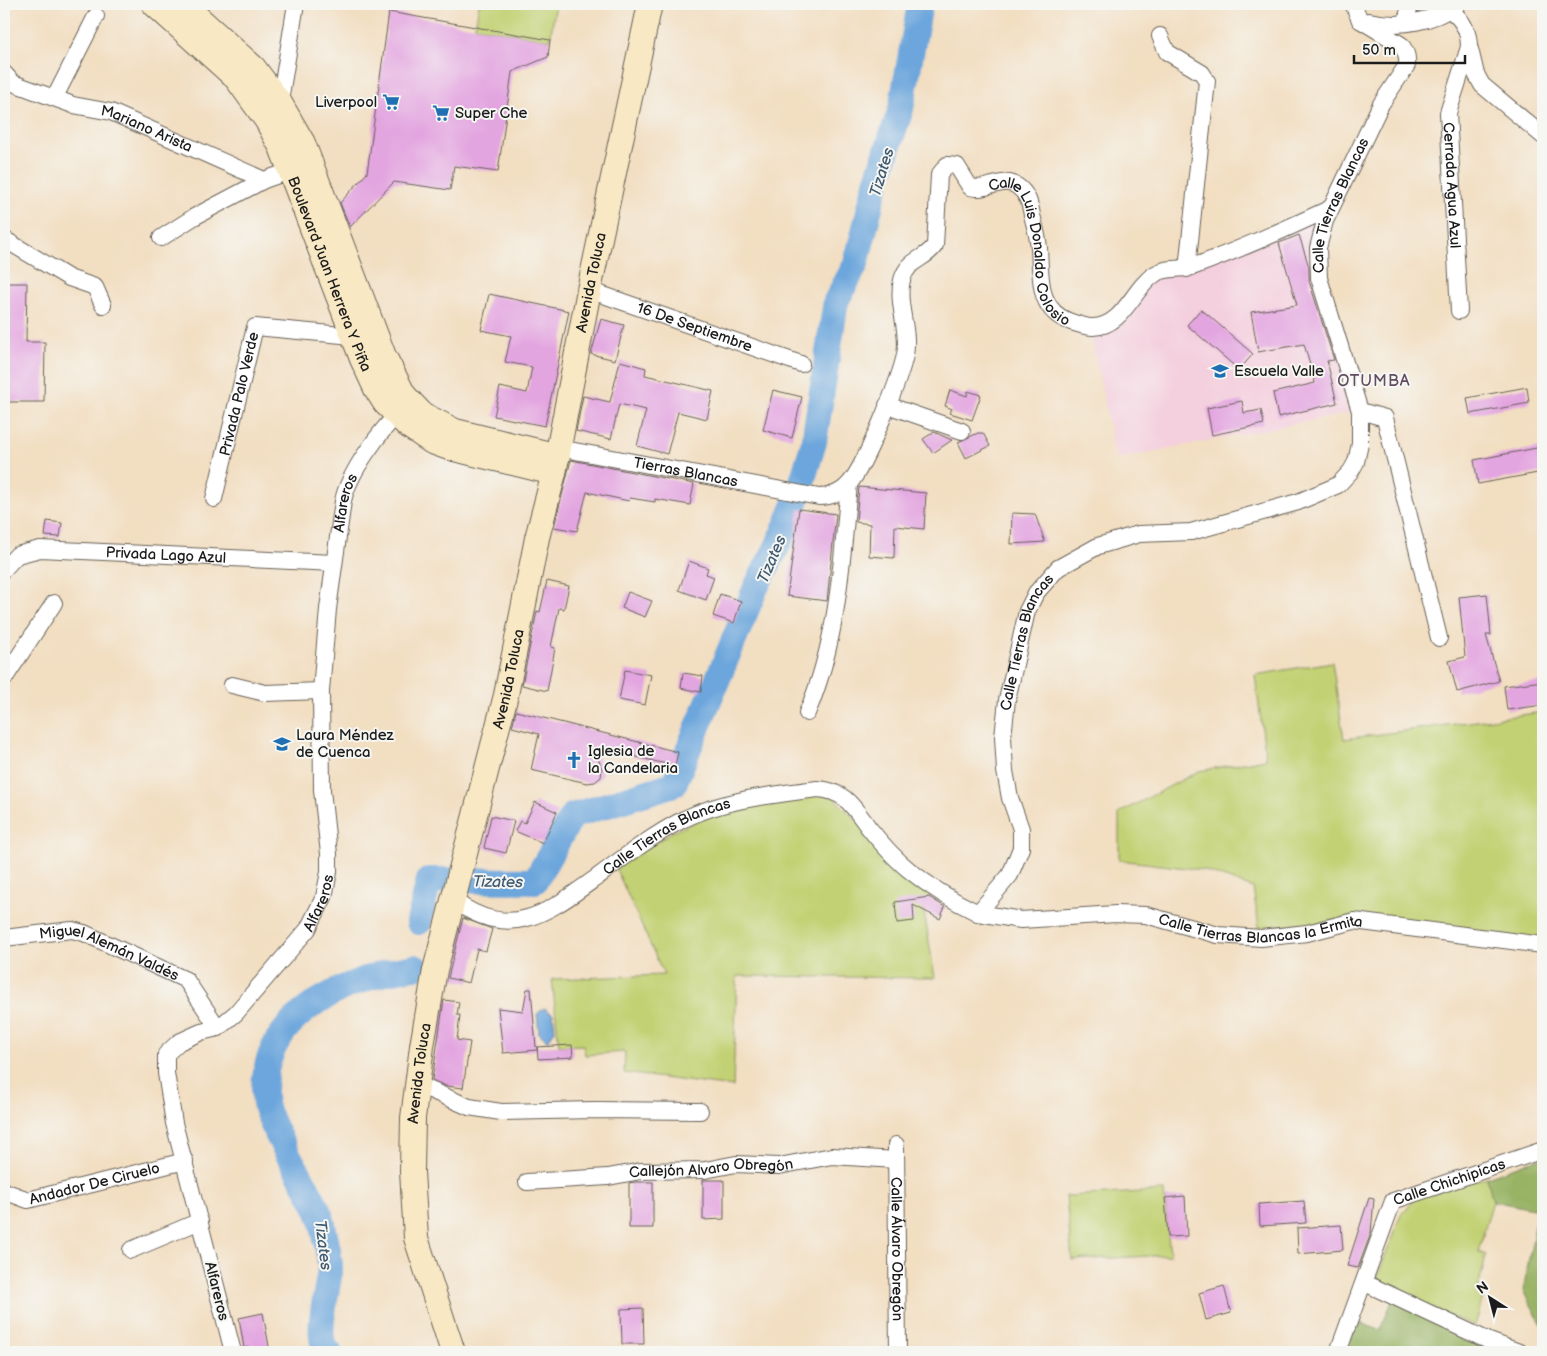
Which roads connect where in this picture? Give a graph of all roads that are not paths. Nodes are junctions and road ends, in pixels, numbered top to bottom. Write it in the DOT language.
graph roads {
  1 [pos="154,4"];
  2 [pos="183,4"];
  3 [pos="296,4"];
  4 [pos="650,4"];
  5 [pos="1353,4"];
  6 [pos="1410,4"];
  7 [pos="1454,7"];
  8 [pos="96,16"];
  9 [pos="1360,20"];
  10 [pos="1406,23"];
  11 [pos="1160,36"];
  12 [pos="1469,47"];
  13 [pos="7,83"];
  14 [pos="55,97"];
  15 [pos="280,103"];
  16 [pos="274,134"];
  17 [pos="1543,136"];
  18 [pos="290,171"];
  19 [pos="264,180"];
  20 [pos="1331,208"];
  21 [pos="162,238"];
  22 [pos="4,239"];
  23 [pos="1187,269"];
  24 [pos="589,290"];
  25 [pos="103,305"];
  26 [pos="1459,311"];
  27 [pos="353,336"];
  28 [pos="801,364"];
  29 [pos="887,405"];
  30 [pos="403,409"];
  31 [pos="1360,411"];
  32 [pos="962,431"];
  33 [pos="557,459"];
  34 [pos="849,484"];
  35 [pos="813,495"];
  36 [pos="214,499"];
  37 [pos="334,563"];
  38 [pos="4,569"];
  39 [pos="54,604"];
  40 [pos="1439,638"];
  41 [pos="4,679"];
  42 [pos="232,685"];
  43 [pos="322,691"];
  44 [pos="807,713"];
  45 [pos="457,887"];
  46 [pos="978,913"];
  47 [pos="4,938"];
  48 [pos="1543,945"];
  49 [pos="218,1028"];
  50 [pos="419,1085"];
  51 [pos="700,1111"];
  52 [pos="1543,1150"];
  53 [pos="896,1153"];
  54 [pos="185,1161"];
  55 [pos="527,1182"];
  56 [pos="4,1191"];
  57 [pos="200,1220"];
  58 [pos="130,1250"];
  59 [pos="1365,1283"];
  60 [pos="232,1352"];
  61 [pos="453,1352"];
  62 [pos="898,1352"];
  63 [pos="1338,1352"];
  64 [pos="1519,1352"];
  1 -- 16 [label="main road, Boulevard Juan Herrera Y Piña"];
  2 -- 15 [label="main road, Boulevard Juan Herrera Y Piña"];
  3 -- 15 [label="street"];
  4 -- 24 [label="main road, Avenida Toluca"];
  5 -- 9 [label="street"];
  6 -- 10 [label="street"];
  7 -- 10 [label="street"];
  7 -- 12 [label="street"];
  8 -- 14 [label="street"];
  9 -- 10 [label="street"];
  9 -- 20 [label="street, Calle Tierras Blancas"];
  11 -- 23 [label="street"];
  12 -- 17 [label="street"];
  12 -- 26 [label="street, Cerrada Agua Azul"];
  13 -- 14 [label="street, Mariano Arista"];
  14 -- 19 [label="street, Mariano Arista"];
  15 -- 16 [label="street"];
  15 -- 30 [label="main road, Boulevard Juan Herrera Y Piña"];
  16 -- 18 [label="main road, Boulevard Juan Herrera Y Piña"];
  18 -- 19 [label="street"];
  18 -- 27 [label="main road, Boulevard Juan Herrera Y Piña"];
  19 -- 21 [label="street"];
  20 -- 23 [label="street, Calle Luis Donaldo Colosio"];
  20 -- 31 [label="street, Calle Tierras Blancas"];
  22 -- 25 [label="street"];
  23 -- 29 [label="street, Calle Luis Donaldo Colosio"];
  24 -- 28 [label="street, 16 De Septiembre"];
  24 -- 33 [label="main road, Avenida Toluca"];
  27 -- 30 [label="main road, Boulevard Juan Herrera Y Piña"];
  27 -- 36 [label="street, Privada Palo Verde"];
  29 -- 32 [label="street"];
  29 -- 34 [label="street, Calle Luis Donaldo Colosio"];
  30 -- 33 [label="main road, Boulevard Juan Herrera Y Piña"];
  30 -- 37 [label="street, Alfareros"];
  31 -- 40 [label="street"];
  31 -- 46 [label="street, Calle Tierras Blancas"];
  33 -- 35 [label="street, Tierras Blancas"];
  33 -- 45 [label="main road, Avenida Toluca"];
  34 -- 35 [label="street, Calle Luis Donaldo Colosio"];
  34 -- 44 [label="street"];
  37 -- 38 [label="street, Privada Lago Azul"];
  37 -- 43 [label="street, Alfareros"];
  39 -- 41 [label="street"];
  42 -- 43 [label="street"];
  43 -- 49 [label="street, Alfareros"];
  45 -- 46 [label="street, Calle Tierras Blancas"];
  45 -- 50 [label="main road, Avenida Toluca"];
  46 -- 48 [label="street, Calle Tierras Blancas la Ermita"];
  47 -- 49 [label="street, Miguel Alemán Valdés"];
  49 -- 54 [label="street, Alfareros"];
  50 -- 51 [label="street"];
  50 -- 61 [label="main road, Avenida Toluca"];
  52 -- 59 [label="street, Calle Chichipicas"];
  53 -- 55 [label="street, Callejón Alvaro Obregón"];
  53 -- 62 [label="street, Calle Álvaro Obregón"];
  54 -- 56 [label="street, Andador De Ciruelo"];
  54 -- 57 [label="street, Alfareros"];
  57 -- 58 [label="street"];
  57 -- 60 [label="street, Alfareros"];
  59 -- 63 [label="street, Calle Chichipicas"];
  59 -- 64 [label="street"];
}
